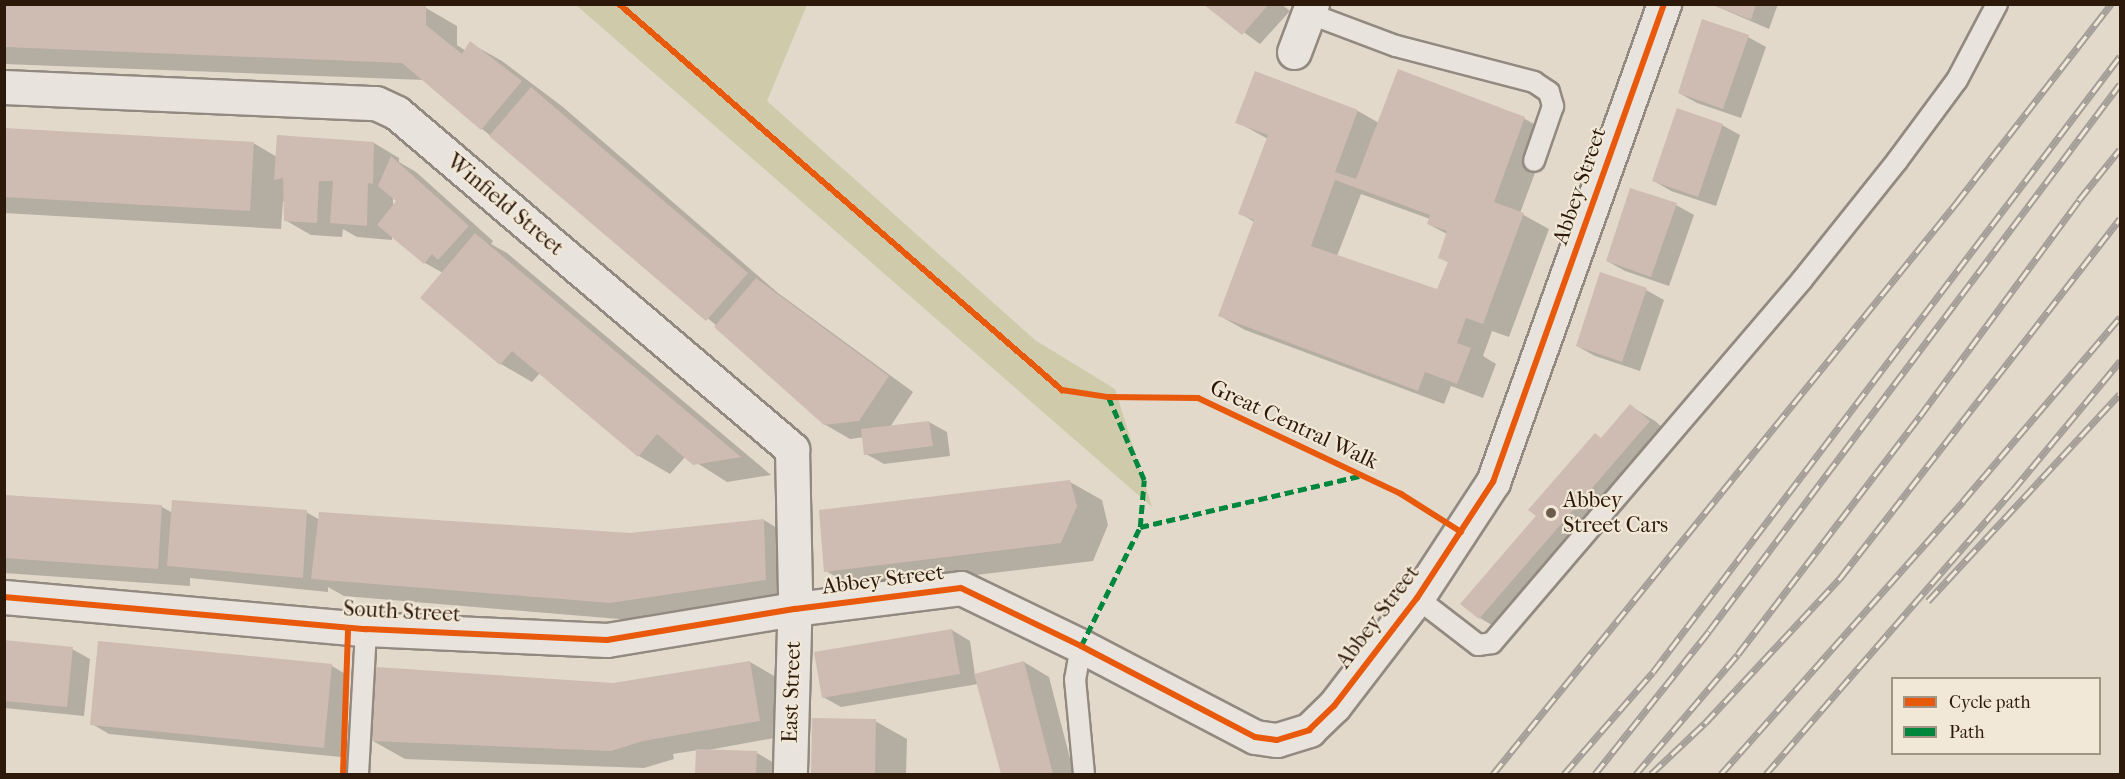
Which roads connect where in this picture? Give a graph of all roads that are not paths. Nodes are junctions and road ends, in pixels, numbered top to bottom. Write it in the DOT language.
graph roads {
  1 [pos="1664,4"];
  2 [pos="1997,4"];
  3 [pos="1310,9"];
  4 [pos="1294,51"];
  5 [pos="4,87"];
  6 [pos="1534,161"];
  7 [pos="4,597"];
  8 [pos="1417,598"];
  9 [pos="795,609"];
  10 [pos="366,629"];
  11 [pos="1081,646"];
  12 [pos="358,774"];
  13 [pos="790,774"];
  14 [pos="1084,774"];
  1 -- 8 [label="street, Abbey Street"];
  2 -- 8 [label="lane"];
  3 -- 4 [label="street"];
  3 -- 6 [label="lane"];
  5 -- 9 [label="street, Winfield Street"];
  7 -- 10 [label="street, South Street"];
  8 -- 11 [label="street, Abbey Street"];
  9 -- 10 [label="street, South Street"];
  9 -- 11 [label="street, Abbey Street"];
  9 -- 13 [label="street, East Street"];
  10 -- 12 [label="lane"];
  11 -- 14 [label="lane"];
}
